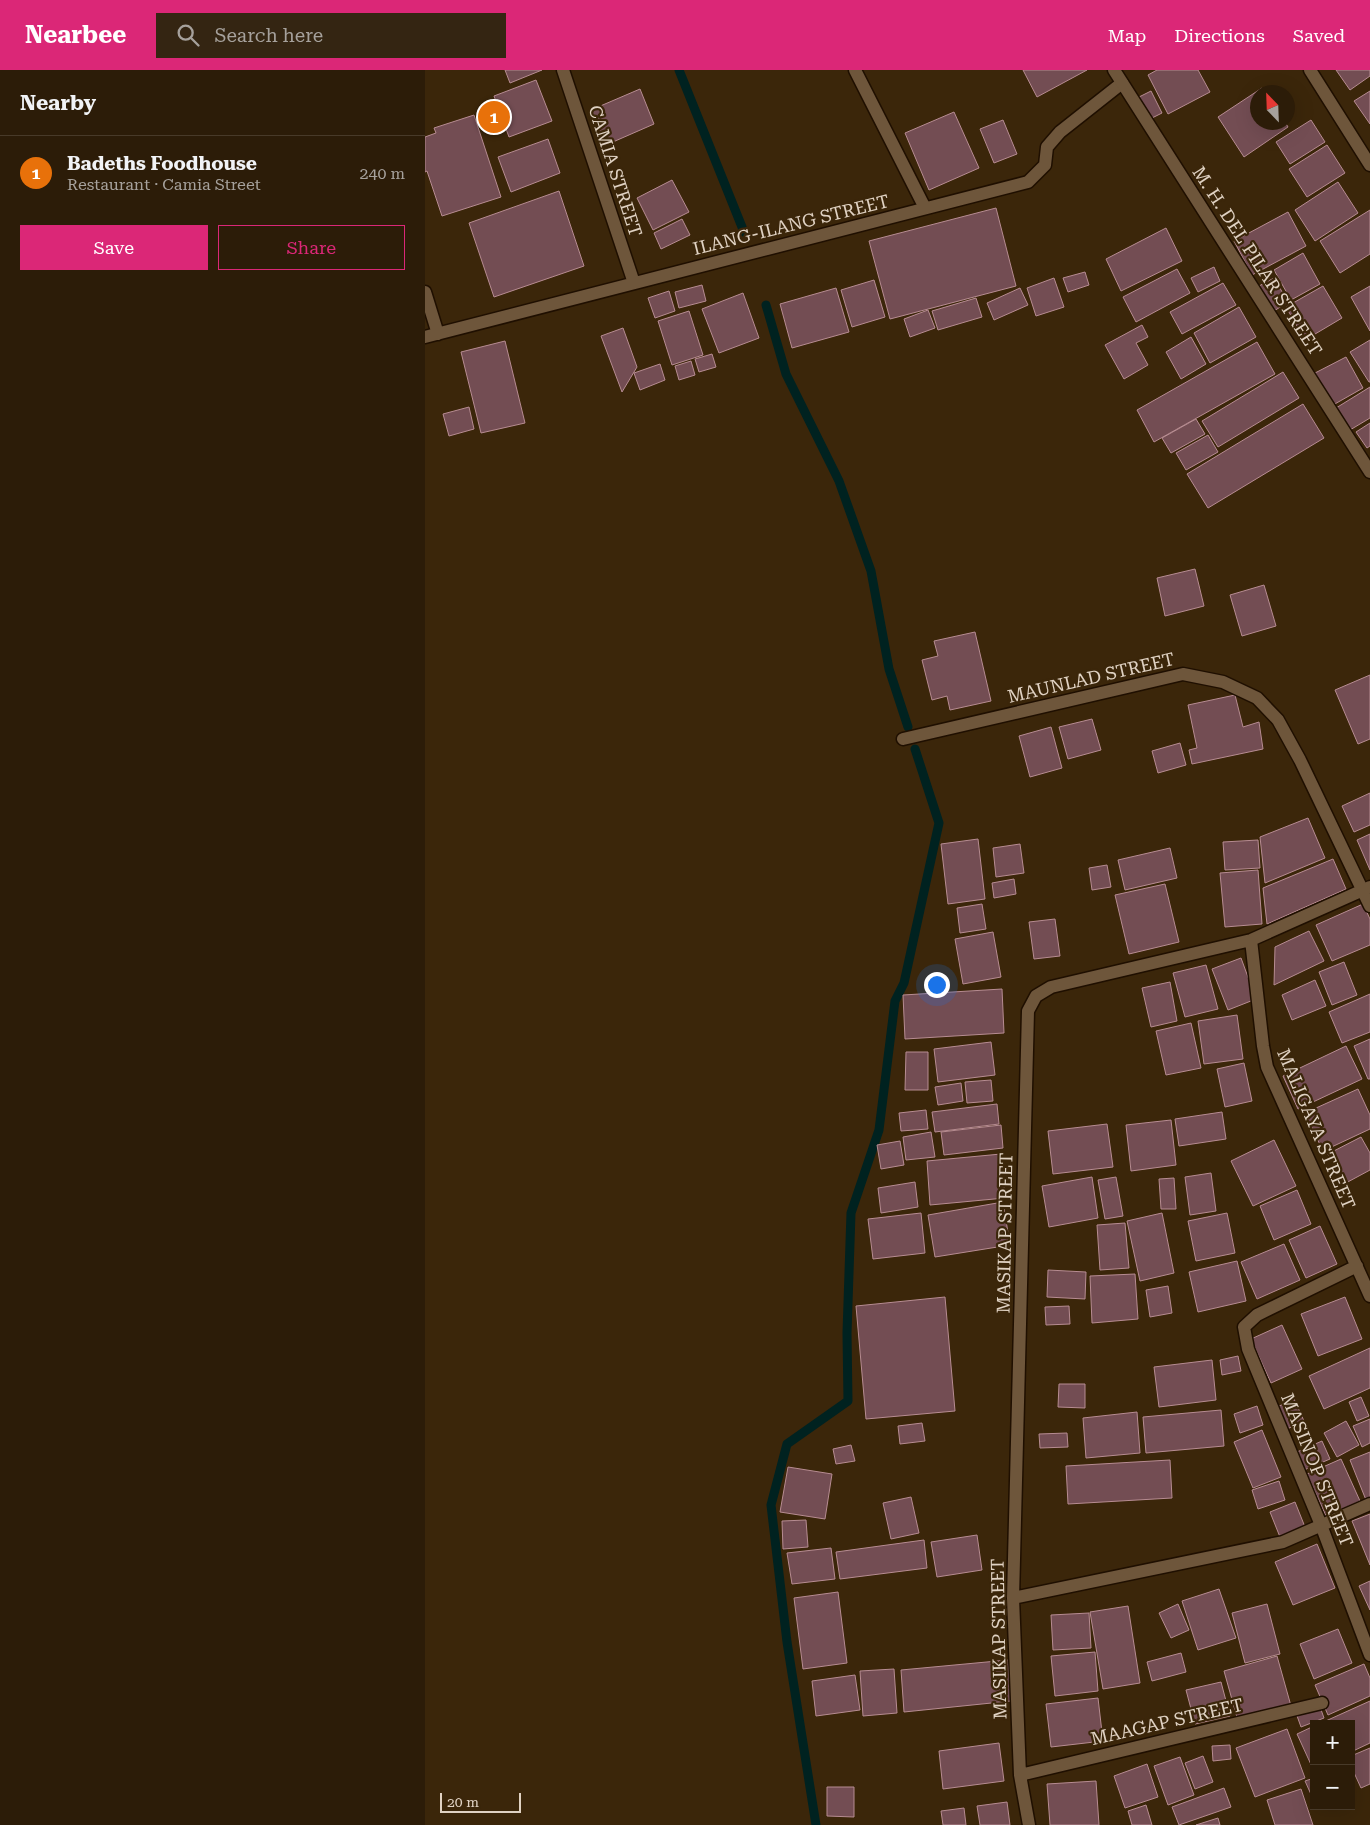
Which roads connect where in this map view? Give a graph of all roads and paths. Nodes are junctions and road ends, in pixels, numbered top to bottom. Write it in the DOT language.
graph roads {
  1 [pos="563,70"];
  2 [pos="855,70"];
  3 [pos="1114,70"];
  4 [pos="1310,70"];
  5 [pos="1122,83"];
  6 [pos="1370,165"];
  7 [pos="925,208"];
  8 [pos="634,283"];
  9 [pos="425,292"];
  10 [pos="438,334"];
  11 [pos="425,337"];
  12 [pos="1370,472"];
  13 [pos="903,739"];
  14 [pos="1366,889"];
  15 [pos="1370,906"];
  16 [pos="1251,940"];
  17 [pos="1357,1266"];
  18 [pos="1370,1296"];
  19 [pos="1370,1504"];
  20 [pos="1321,1525"];
  21 [pos="1013,1598"];
  22 [pos="1370,1654"];
  23 [pos="1322,1702"];
  24 [pos="1020,1775"];
  25 [pos="1029,1825"];
  1 -- 8 [label="street, CAMIA STREET"];
  2 -- 7 [label="street"];
  3 -- 5 [label="street, M. H. DEL PILAR STREET"];
  4 -- 6 [label="street"];
  5 -- 7 [label="street, ILANG-ILANG STREET"];
  5 -- 12 [label="street, M. H. DEL PILAR STREET"];
  7 -- 8 [label="street, ILANG-ILANG STREET"];
  8 -- 10 [label="street, ILANG-ILANG STREET"];
  9 -- 10 [label="street"];
  10 -- 11 [label="street, ILANG-ILANG STREET"];
  13 -- 14 [label="street, MAUNLAD STREET"];
  14 -- 15 [label="street, MAUNLAD STREET"];
  14 -- 16 [label="street, MASIKAP STREET"];
  16 -- 17 [label="street, MALIGAYA STREET"];
  16 -- 21 [label="street, MASIKAP STREET"];
  17 -- 18 [label="street, MALIGAYA STREET"];
  17 -- 20 [label="street, MASINOP STREET"];
  19 -- 20 [label="street"];
  20 -- 21 [label="street"];
  20 -- 22 [label="street, MASINOP STREET"];
  21 -- 24 [label="street, MASIKAP STREET"];
  23 -- 24 [label="street, MAAGAP STREET"];
  24 -- 25 [label="street, MASIKAP STREET"];
}
